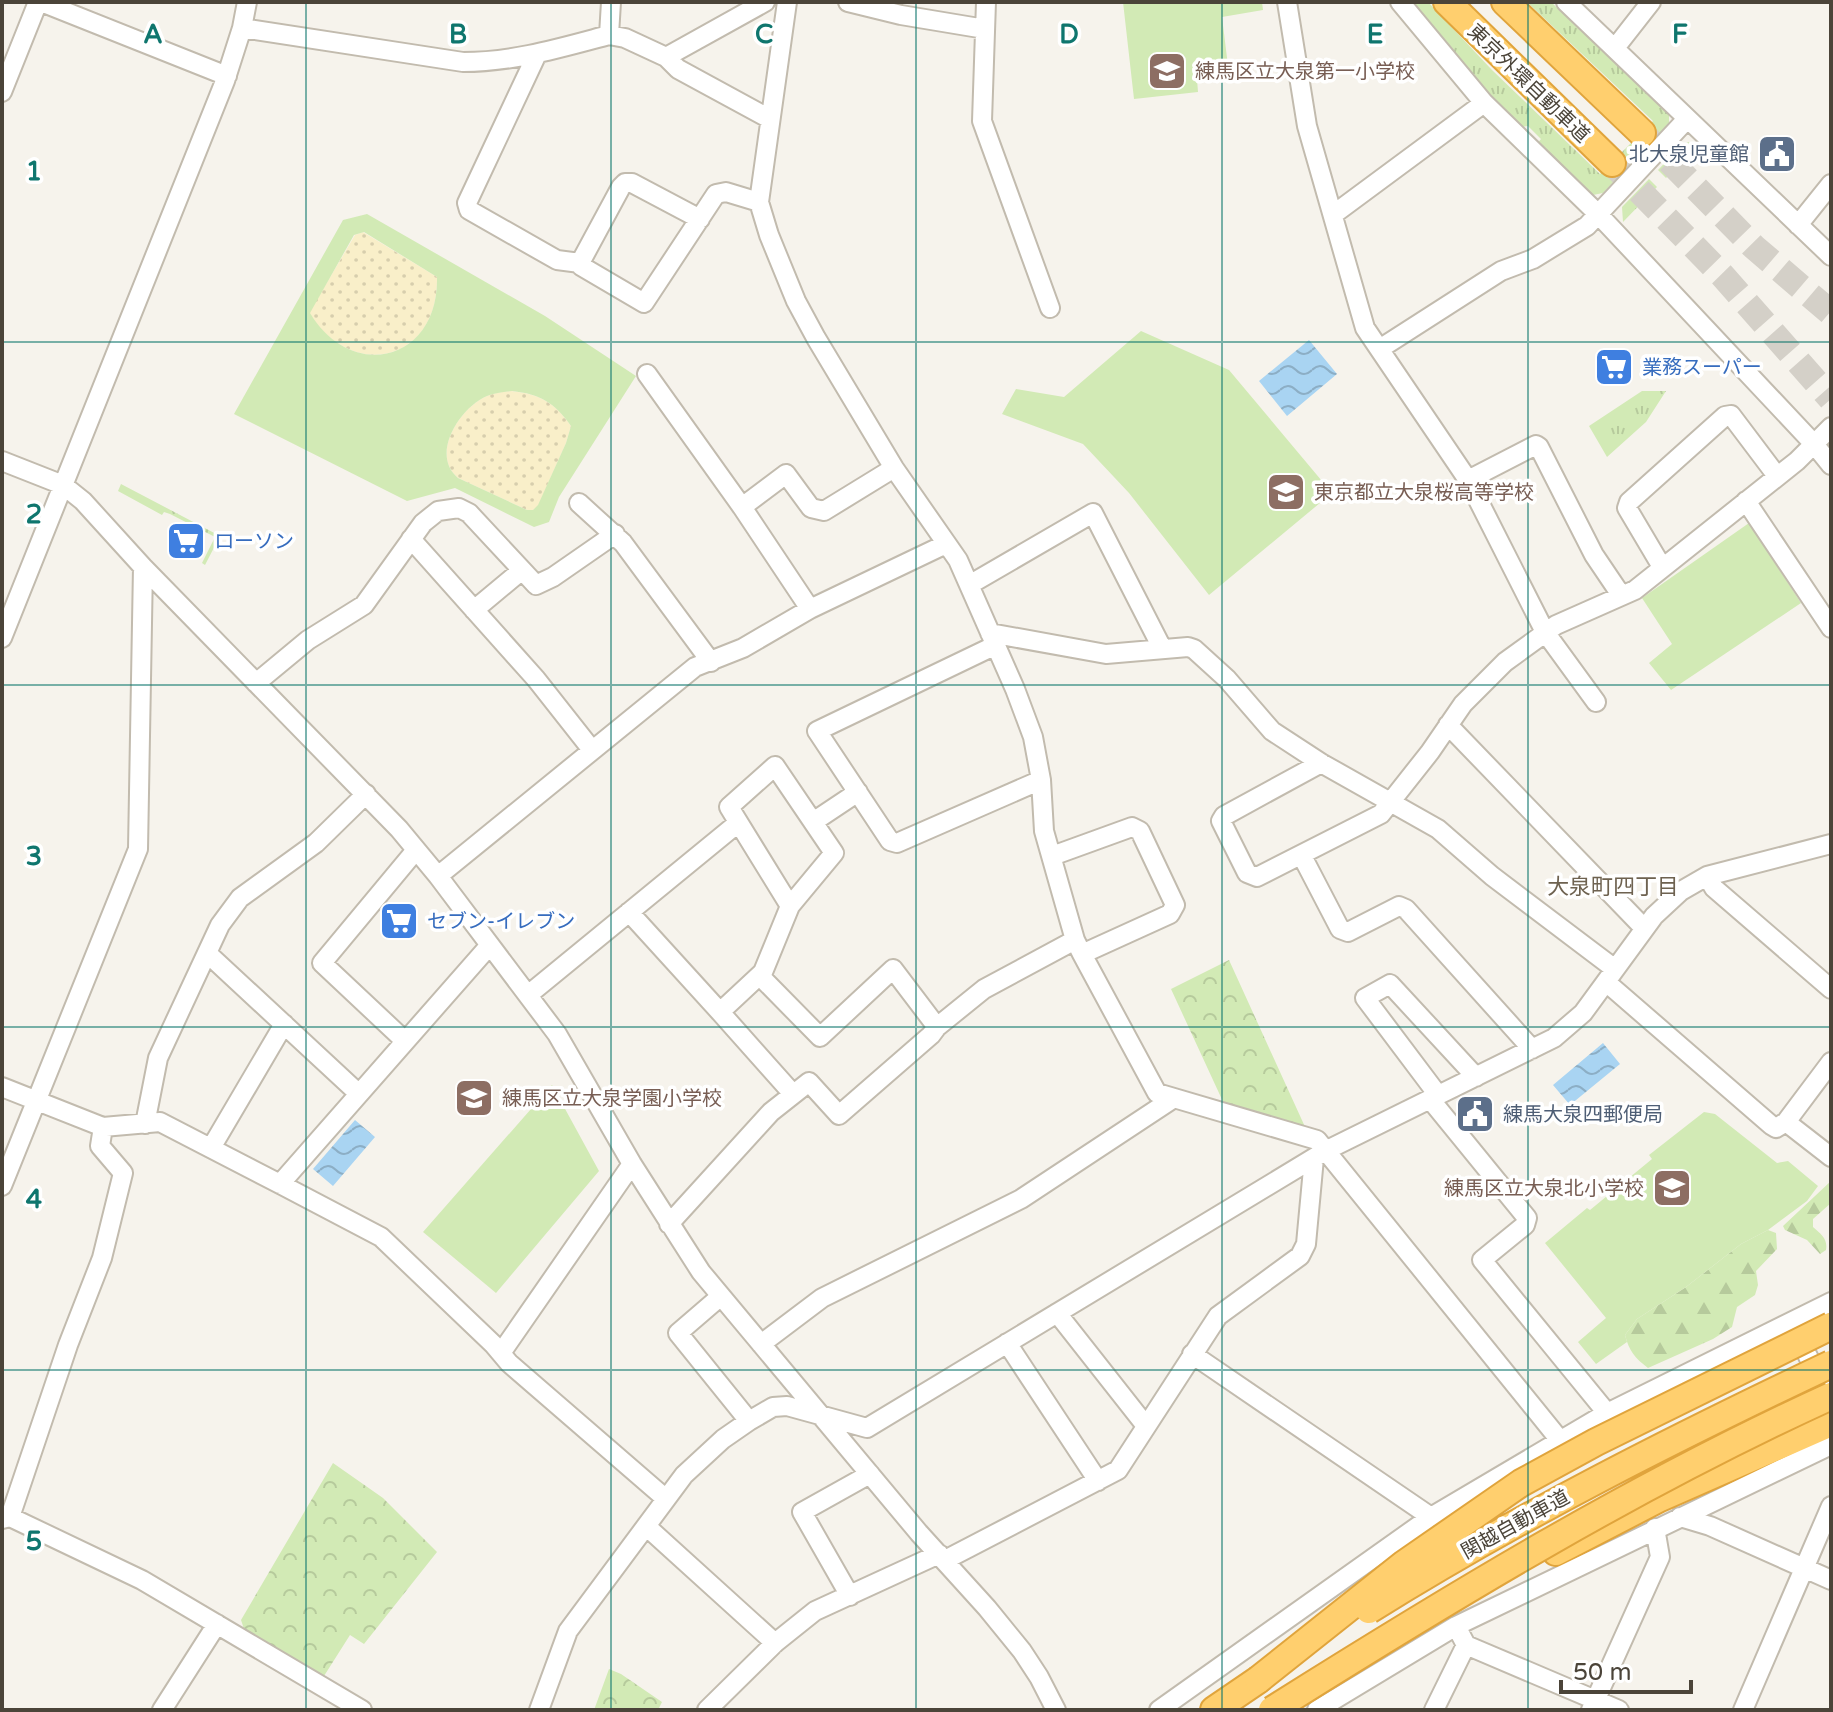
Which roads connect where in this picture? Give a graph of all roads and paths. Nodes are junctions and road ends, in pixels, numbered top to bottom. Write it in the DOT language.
graph roads {
  1 [pos="40,2"];
  2 [pos="247,2"];
  3 [pos="611,2"];
  4 [pos="765,2"];
  5 [pos="787,2"];
  6 [pos="848,2"];
  7 [pos="986,2"];
  8 [pos="1287,2"];
  9 [pos="1400,2"];
  10 [pos="1447,2"];
  11 [pos="1505,2"];
  12 [pos="1566,2"];
  13 [pos="1651,2"];
  14 [pos="242,28"];
  15 [pos="985,29"];
  16 [pos="609,35"];
  17 [pos="1615,48"];
  18 [pos="537,54"];
  19 [pos="666,57"];
  20 [pos="227,76"];
  21 [pos="2,92"];
  22 [pos="1484,103"];
  23 [pos="770,119"];
  24 [pos="1687,119"];
  25 [pos="1642,133"];
  26 [pos="1612,163"];
  27 [pos="1831,184"];
  28 [pos="759,202"];
  29 [pos="1334,214"];
  30 [pos="1598,214"];
  31 [pos="700,219"];
  32 [pos="1798,225"];
  33 [pos="1831,256"];
  34 [pos="580,263"];
  35 [pos="1050,308"];
  36 [pos="1381,348"];
  37 [pos="647,374"];
  38 [pos="1831,427"];
  39 [pos="1814,444"];
  40 [pos="2,461"];
  41 [pos="1831,465"];
  42 [pos="894,468"];
  43 [pos="1777,476"];
  44 [pos="1468,480"];
  45 [pos="63,485"];
  46 [pos="1746,501"];
  47 [pos="579,503"];
  48 [pos="742,507"];
  49 [pos="615,534"];
  50 [pos="411,539"];
  51 [pos="946,544"];
  52 [pos="1662,567"];
  53 [pos="522,570"];
  54 [pos="969,585"];
  55 [pos="151,586"];
  56 [pos="1621,595"];
  57 [pos="810,609"];
  58 [pos="474,610"];
  59 [pos="1831,628"];
  60 [pos="1545,632"];
  61 [pos="2,638"];
  62 [pos="993,639"];
  63 [pos="1162,648"];
  64 [pos="711,662"];
  65 [pos="256,683"];
  66 [pos="1596,702"];
  67 [pos="1448,725"];
  68 [pos="592,750"];
  69 [pos="1321,763"];
  70 [pos="1041,780"];
  71 [pos="858,792"];
  72 [pos="366,794"];
  73 [pos="1392,802"];
  74 [pos="813,822"];
  75 [pos="738,823"];
  76 [pos="1831,844"];
  77 [pos="416,850"];
  78 [pos="1052,856"];
  79 [pos="1302,856"];
  80 [pos="438,876"];
  81 [pos="1707,876"];
  82 [pos="790,906"];
  83 [pos="629,912"];
  84 [pos="1644,928"];
  85 [pos="490,945"];
  86 [pos="1078,947"];
  87 [pos="207,953"];
  88 [pos="1610,975"];
  89 [pos="760,976"];
  90 [pos="1831,989"];
  91 [pos="528,995"];
  92 [pos="720,1012"];
  93 [pos="284,1024"];
  94 [pos="937,1027"];
  95 [pos="404,1040"];
  96 [pos="1532,1049"];
  97 [pos="1831,1062"];
  98 [pos="1476,1077"];
  99 [pos="2,1087"];
  100 [pos="358,1093"];
  101 [pos="793,1094"];
  102 [pos="1434,1097"];
  103 [pos="1174,1098"];
  104 [pos="37,1101"];
  105 [pos="1786,1122"];
  106 [pos="145,1124"];
  107 [pos="103,1127"];
  108 [pos="211,1148"];
  109 [pos="1320,1154"];
  110 [pos="1831,1157"];
  111 [pos="632,1164"];
  112 [pos="280,1184"];
  113 [pos="2,1186"];
  114 [pos="669,1224"];
  115 [pos="721,1296"];
  116 [pos="1831,1302"];
  117 [pos="1057,1313"];
  118 [pos="1791,1323"];
  119 [pos="1831,1326"];
  120 [pos="1007,1343"];
  121 [pos="761,1344"];
  122 [pos="501,1353"];
  123 [pos="1192,1354"];
  124 [pos="1831,1364"];
  125 [pos="799,1389"];
  126 [pos="1831,1396"];
  127 [pos="1831,1403"];
  128 [pos="773,1407"];
  129 [pos="1607,1413"];
  130 [pos="823,1416"];
  131 [pos="749,1421"];
  132 [pos="1831,1423"];
  133 [pos="1146,1426"];
  134 [pos="867,1428"];
  135 [pos="1559,1439"];
  136 [pos="844,1442"];
  137 [pos="1831,1445"];
  138 [pos="870,1474"];
  139 [pos="1098,1481"];
  140 [pos="665,1498"];
  141 [pos="1831,1506"];
  142 [pos="1431,1517"];
  143 [pos="1680,1517"];
  144 [pos="6,1518"];
  145 [pos="646,1526"];
  146 [pos="1655,1528"];
  147 [pos="942,1557"];
  148 [pos="1805,1568"];
  149 [pos="1831,1580"];
  150 [pos="850,1596"];
  151 [pos="217,1624"];
  152 [pos="1456,1626"];
  153 [pos="775,1643"];
  154 [pos="1399,1644"];
  155 [pos="1466,1645"];
  156 [pos="1258,1680"];
  157 [pos="332,1693"];
  158 [pos="1593,1705"];
  159 [pos="162,1710"];
  160 [pos="322,1710"];
  161 [pos="362,1710"];
  162 [pos="539,1710"];
  163 [pos="707,1710"];
  164 [pos="1056,1710"];
  165 [pos="1159,1710"];
  166 [pos="1214,1710"];
  167 [pos="1272,1710"];
  168 [pos="1317,1710"];
  169 [pos="1434,1710"];
  170 [pos="1619,1710"];
  171 [pos="1743,1710"];
  1 -- 20 [label="street"];
  1 -- 21 [label="street"];
  2 -- 14 [label="street"];
  3 -- 16 [label="street"];
  4 -- 19 [label="street"];
  5 -- 23 [label="street"];
  6 -- 15 [label="street"];
  7 -- 15 [label="street"];
  8 -- 29 [label="street"];
  9 -- 22 [label="street"];
  10 -- 26 [label="highway, 東京外環自動車道"];
  11 -- 25 [label="highway, 東京外環自動車道"];
  12 -- 17 [label="street"];
  13 -- 17 [label="street"];
  14 -- 18 [label="street"];
  14 -- 20 [label="street"];
  15 -- 35 [label="street"];
  16 -- 18 [label="street"];
  16 -- 19 [label="street"];
  17 -- 24 [label="street"];
  18 -- 34 [label="street"];
  19 -- 23 [label="street"];
  20 -- 45 [label="street"];
  22 -- 29 [label="street"];
  22 -- 30 [label="street"];
  23 -- 28 [label="street"];
  24 -- 30 [label="street"];
  24 -- 32 [label="street"];
  27 -- 32 [label="street"];
  28 -- 31 [label="street"];
  28 -- 42 [label="street"];
  29 -- 36 [label="street"];
  30 -- 36 [label="street"];
  30 -- 39 [label="street"];
  31 -- 34 [label="street"];
  31 -- 34 [label="street"];
  32 -- 33 [label="street"];
  36 -- 44 [label="street"];
  37 -- 48 [label="street"];
  38 -- 39 [label="street"];
  39 -- 41 [label="street"];
  39 -- 43 [label="street"];
  40 -- 45 [label="street"];
  42 -- 48 [label="street"];
  42 -- 51 [label="street"];
  43 -- 46 [label="street"];
  43 -- 52 [label="street"];
  44 -- 56 [label="street"];
  44 -- 60 [label="street"];
  45 -- 55 [label="street"];
  45 -- 61 [label="street"];
  46 -- 52 [label="street"];
  46 -- 59 [label="street"];
  47 -- 49 [label="street"];
  48 -- 57 [label="street"];
  49 -- 53 [label="street"];
  49 -- 64 [label="street"];
  50 -- 53 [label="street"];
  50 -- 58 [label="street"];
  50 -- 65 [label="street"];
  51 -- 54 [label="street"];
  51 -- 57 [label="street"];
  52 -- 56 [label="street"];
  53 -- 58 [label="street"];
  54 -- 62 [label="street"];
  54 -- 63 [label="street"];
  55 -- 65 [label="street"];
  55 -- 104 [label="street"];
  56 -- 60 [label="street"];
  57 -- 64 [label="street"];
  58 -- 68 [label="street"];
  60 -- 66 [label="street"];
  60 -- 67 [label="street"];
  62 -- 63 [label="street"];
  62 -- 70 [label="street"];
  62 -- 71 [label="street"];
  63 -- 69 [label="street"];
  64 -- 68 [label="street"];
  65 -- 72 [label="street"];
  67 -- 73 [label="street"];
  67 -- 84 [label="street"];
  68 -- 80 [label="street"];
  69 -- 73 [label="street"];
  69 -- 79 [label="street"];
  70 -- 71 [label="street"];
  70 -- 78 [label="street"];
  71 -- 74 [label="street"];
  72 -- 77 [label="street"];
  72 -- 87 [label="street"];
  73 -- 79 [label="street"];
  73 -- 88 [label="street"];
  74 -- 75 [label="street"];
  74 -- 82 [label="street"];
  75 -- 82 [label="street"];
  75 -- 83 [label="street"];
  76 -- 81 [label="street"];
  77 -- 80 [label="street"];
  77 -- 95 [label="street"];
  78 -- 86 [label="street"];
  78 -- 86 [label="street"];
  79 -- 96 [label="street"];
  80 -- 85 [label="street"];
  81 -- 84 [label="street"];
  81 -- 90 [label="street"];
  82 -- 89 [label="street"];
  83 -- 91 [label="street"];
  83 -- 92 [label="street"];
  84 -- 88 [label="street"];
  85 -- 91 [label="street"];
  85 -- 95 [label="street"];
  86 -- 94 [label="street"];
  86 -- 103 [label="street"];
  87 -- 93 [label="street"];
  87 -- 106 [label="street"];
  88 -- 96 [label="street"];
  88 -- 105 [label="street"];
  89 -- 92 [label="street"];
  89 -- 94 [label="street"];
  91 -- 111 [label="street"];
  92 -- 101 [label="street"];
  93 -- 100 [label="street"];
  93 -- 108 [label="street"];
  94 -- 101 [label="street"];
  95 -- 100 [label="street"];
  96 -- 98 [label="street"];
  97 -- 105 [label="street"];
  98 -- 102 [label="street"];
  98 -- 102 [label="street"];
  99 -- 104 [label="street"];
  100 -- 112 [label="street"];
  101 -- 114 [label="street"];
  102 -- 109 [label="street"];
  102 -- 129 [label="street"];
  103 -- 109 [label="street"];
  103 -- 121 [label="street"];
  104 -- 107 [label="street"];
  104 -- 113 [label="street"];
  105 -- 110 [label="street"];
  106 -- 107 [label="street"];
  106 -- 108 [label="street"];
  107 -- 144 [label="street"];
  108 -- 112 [label="street"];
  109 -- 117 [label="street"];
  109 -- 123 [label="street"];
  109 -- 135 [label="street"];
  111 -- 114 [label="street"];
  111 -- 122 [label="street"];
  112 -- 122 [label="street"];
  114 -- 115 [label="street"];
  115 -- 121 [label="street"];
  115 -- 131 [label="street"];
  116 -- 118 [label="street"];
  117 -- 120 [label="street"];
  117 -- 133 [label="street"];
  118 -- 127 [label="street"];
  118 -- 129 [label="street"];
  119 -- 156 [label="highway, bridge"];
  120 -- 134 [label="street"];
  120 -- 139 [label="street"];
  121 -- 125 [label="street"];
  122 -- 140 [label="street"];
  123 -- 133 [label="street"];
  123 -- 142 [label="street"];
  124 -- 156 [label="highway, 関越自動車道, bridge"];
  125 -- 128 [label="street"];
  125 -- 130 [label="street"];
  126 -- 154 [label="highway, 関越自動車道, bridge"];
  128 -- 130 [label="street"];
  128 -- 131 [label="street"];
  129 -- 135 [label="street"];
  130 -- 134 [label="street"];
  130 -- 136 [label="street"];
  131 -- 140 [label="street"];
  132 -- 154 [label="highway, bridge"];
  133 -- 139 [label="street"];
  134 -- 136 [label="street"];
  135 -- 142 [label="street"];
  136 -- 138 [label="street"];
  137 -- 143 [label="street"];
  138 -- 147 [label="street"];
  138 -- 150 [label="street"];
  139 -- 147 [label="street"];
  140 -- 145 [label="street"];
  141 -- 148 [label="street"];
  142 -- 165 [label="street"];
  143 -- 146 [label="street"];
  143 -- 148 [label="street"];
  144 -- 151 [label="street"];
  145 -- 153 [label="street"];
  145 -- 162 [label="street"];
  146 -- 152 [label="street"];
  146 -- 158 [label="street"];
  147 -- 150 [label="street"];
  147 -- 164 [label="street"];
  148 -- 149 [label="street"];
  148 -- 171 [label="street"];
  150 -- 153 [label="street"];
  151 -- 157 [label="street"];
  151 -- 159 [label="street"];
  152 -- 154 [label="street"];
  152 -- 155 [label="street"];
  153 -- 163 [label="street"];
  154 -- 167 [label="highway, 関越自動車道, bridge"];
  154 -- 168 [label="street"];
  155 -- 158 [label="street"];
  155 -- 169 [label="street"];
  156 -- 166 [label="highway, 関越自動車道"];
  157 -- 160 [label="street"];
  157 -- 161 [label="street"];
  158 -- 170 [label="street"];
}
